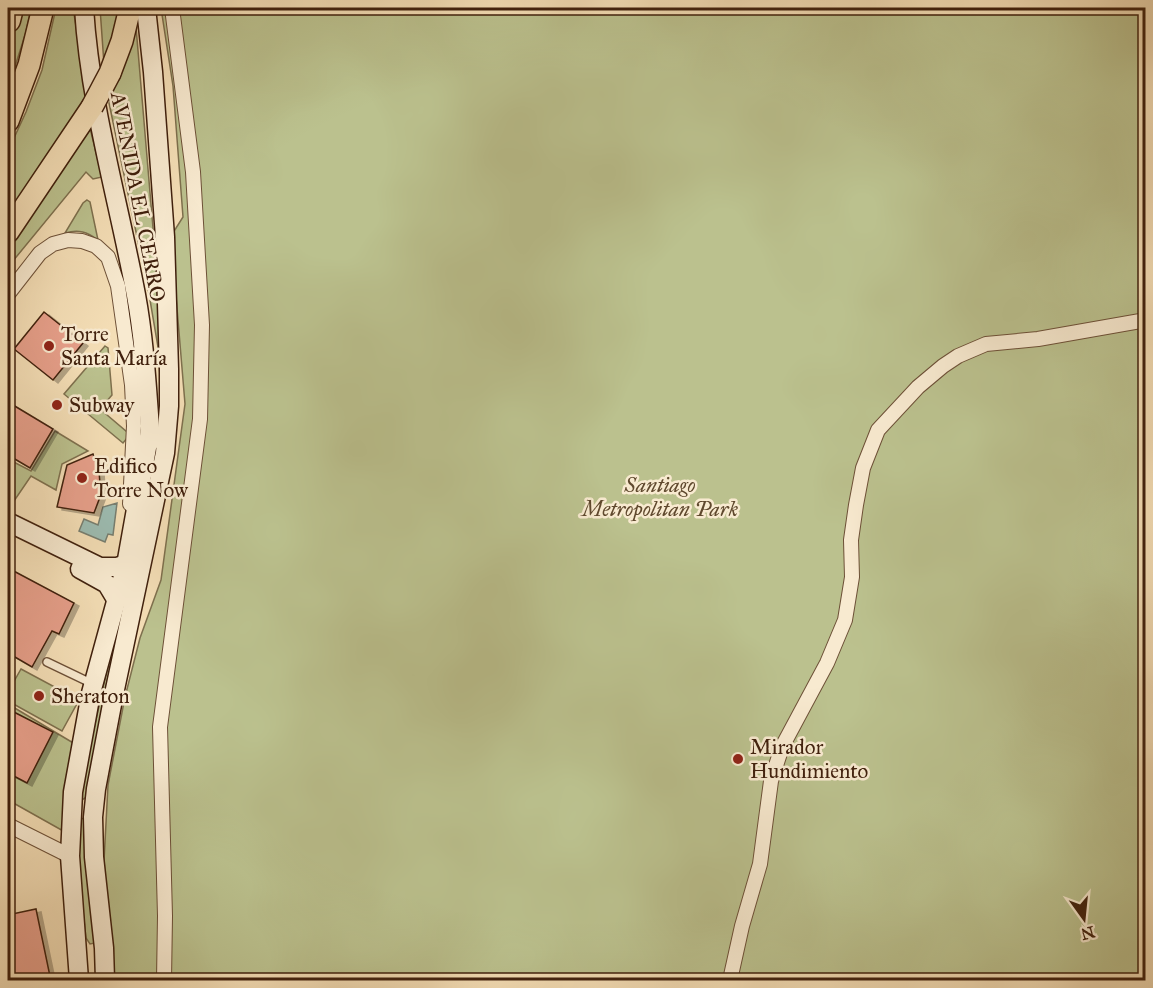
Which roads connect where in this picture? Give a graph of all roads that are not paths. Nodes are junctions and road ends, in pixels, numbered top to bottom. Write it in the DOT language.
graph roads {
  1 [pos="11,8"];
  2 [pos="43,8"];
  3 [pos="84,8"];
  4 [pos="130,8"];
  5 [pos="146,8"];
  6 [pos="172,8"];
  7 [pos="8,20"];
  8 [pos="8,122"];
  9 [pos="8,232"];
  10 [pos="8,294"];
  11 [pos="1146,320"];
  12 [pos="150,431"];
  13 [pos="150,521"];
  14 [pos="8,522"];
  15 [pos="8,532"];
  16 [pos="132,535"];
  17 [pos="144,554"];
  18 [pos="126,565"];
  19 [pos="117,599"];
  20 [pos="47,662"];
  21 [pos="93,684"];
  22 [pos="8,825"];
  23 [pos="70,856"];
  24 [pos="77,944"];
  25 [pos="104,948"];
  26 [pos="105,980"];
  27 [pos="80,981"];
  28 [pos="164,981"];
  29 [pos="730,981"];
  1 -- 7 [label="highway"];
  2 -- 8 [label="main road"];
  3 -- 12 [label="street, AVENIDA EL CERRO"];
  4 -- 9 [label="main road, bridge"];
  5 -- 13 [label="street"];
  6 -- 28 [label="street"];
  10 -- 16 [label="street, AVENIDA EL CERRO"];
  11 -- 29 [label="street"];
  12 -- 13 [label="street, AVENIDA EL CERRO"];
  12 -- 16 [label="street, AVENIDA EL CERRO"];
  13 -- 17 [label="street"];
  14 -- 18 [label="street"];
  15 -- 19 [label="street"];
  16 -- 18 [label="street, AVENIDA EL CERRO"];
  17 -- 18 [label="street"];
  17 -- 25 [label="street"];
  18 -- 19 [label="street, AVENIDA EL CERRO"];
  19 -- 21 [label="street, AVENIDA EL CERRO"];
  20 -- 21 [label="lane"];
  21 -- 23 [label="street, AVENIDA EL CERRO"];
  22 -- 23 [label="street"];
  23 -- 24 [label="street, AVENIDA EL CERRO"];
  24 -- 25 [label="street"];
  24 -- 27 [label="street, AVENIDA EL CERRO"];
  25 -- 26 [label="street"];
  26 -- 27 [label="street"];
}
